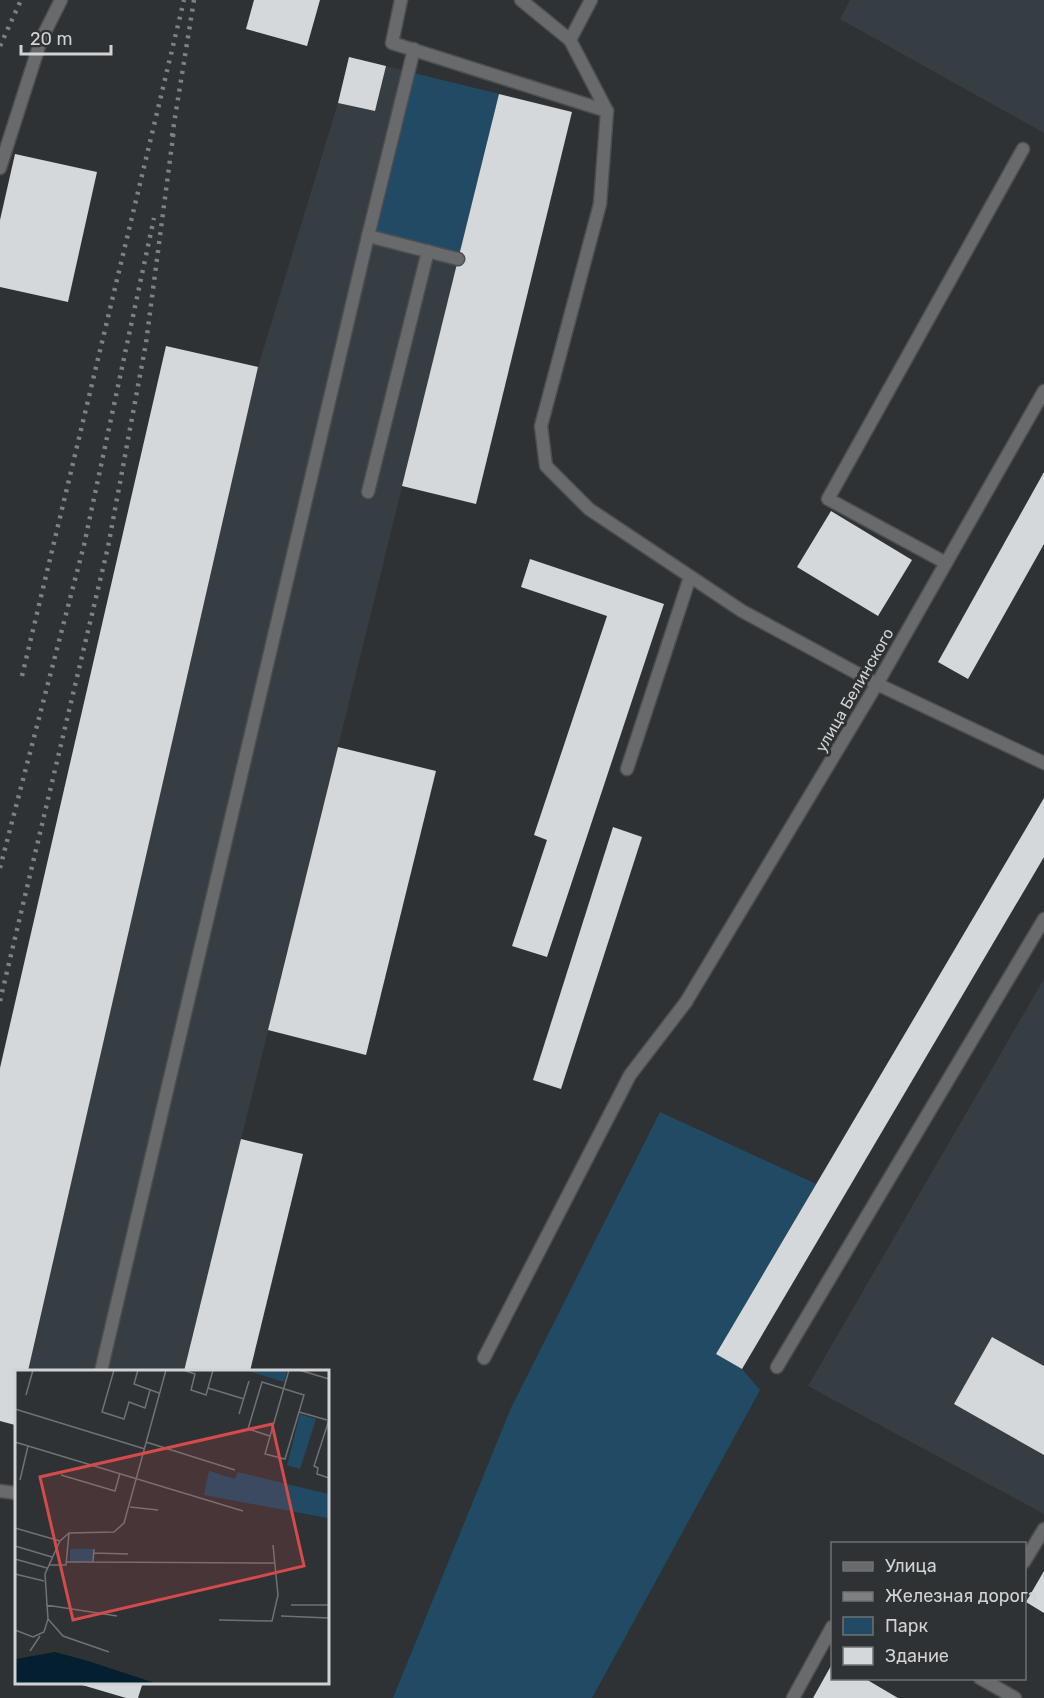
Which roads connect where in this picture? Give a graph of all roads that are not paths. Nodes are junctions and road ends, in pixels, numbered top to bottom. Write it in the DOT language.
graph roads {
  1 [pos="61,0"];
  2 [pos="401,0"];
  3 [pos="521,0"];
  4 [pos="591,0"];
  5 [pos="570,40"];
  6 [pos="414,49"];
  7 [pos="607,111"];
  8 [pos="1023,149"];
  9 [pos="0,168"];
  10 [pos="368,236"];
  11 [pos="428,251"];
  12 [pos="458,259"];
  13 [pos="1044,391"];
  14 [pos="368,492"];
  15 [pos="946,562"];
  16 [pos="690,577"];
  17 [pos="877,684"];
  18 [pos="1044,763"];
  19 [pos="627,769"];
  20 [pos="1044,919"];
  21 [pos="484,1358"];
  22 [pos="777,1367"];
  23 [pos="101,1370"];
  24 [pos="0,1491"];
  25 [pos="15,1493"];
  26 [pos="1044,1528"];
  27 [pos="1026,1559"];
  28 [pos="831,1629"];
  29 [pos="984,1680"];
  30 [pos="793,1698"];
  31 [pos="1015,1698"];
  1 -- 9 [label="street"];
  2 -- 6 [label="street"];
  3 -- 5 [label="street"];
  4 -- 5 [label="street"];
  5 -- 7 [label="street"];
  6 -- 7 [label="street"];
  6 -- 10 [label="street"];
  7 -- 16 [label="street"];
  8 -- 15 [label="street"];
  10 -- 11 [label="street"];
  10 -- 23 [label="street"];
  11 -- 12 [label="street"];
  11 -- 14 [label="street"];
  13 -- 15 [label="street, улица Белинского"];
  15 -- 17 [label="street, улица Белинского"];
  16 -- 17 [label="street"];
  16 -- 19 [label="street"];
  17 -- 18 [label="street"];
  17 -- 21 [label="street, улица Белинского"];
  20 -- 22 [label="street"];
  24 -- 25 [label="street"];
  26 -- 27 [label="street"];
  28 -- 30 [label="street"];
  29 -- 31 [label="street"];
}
